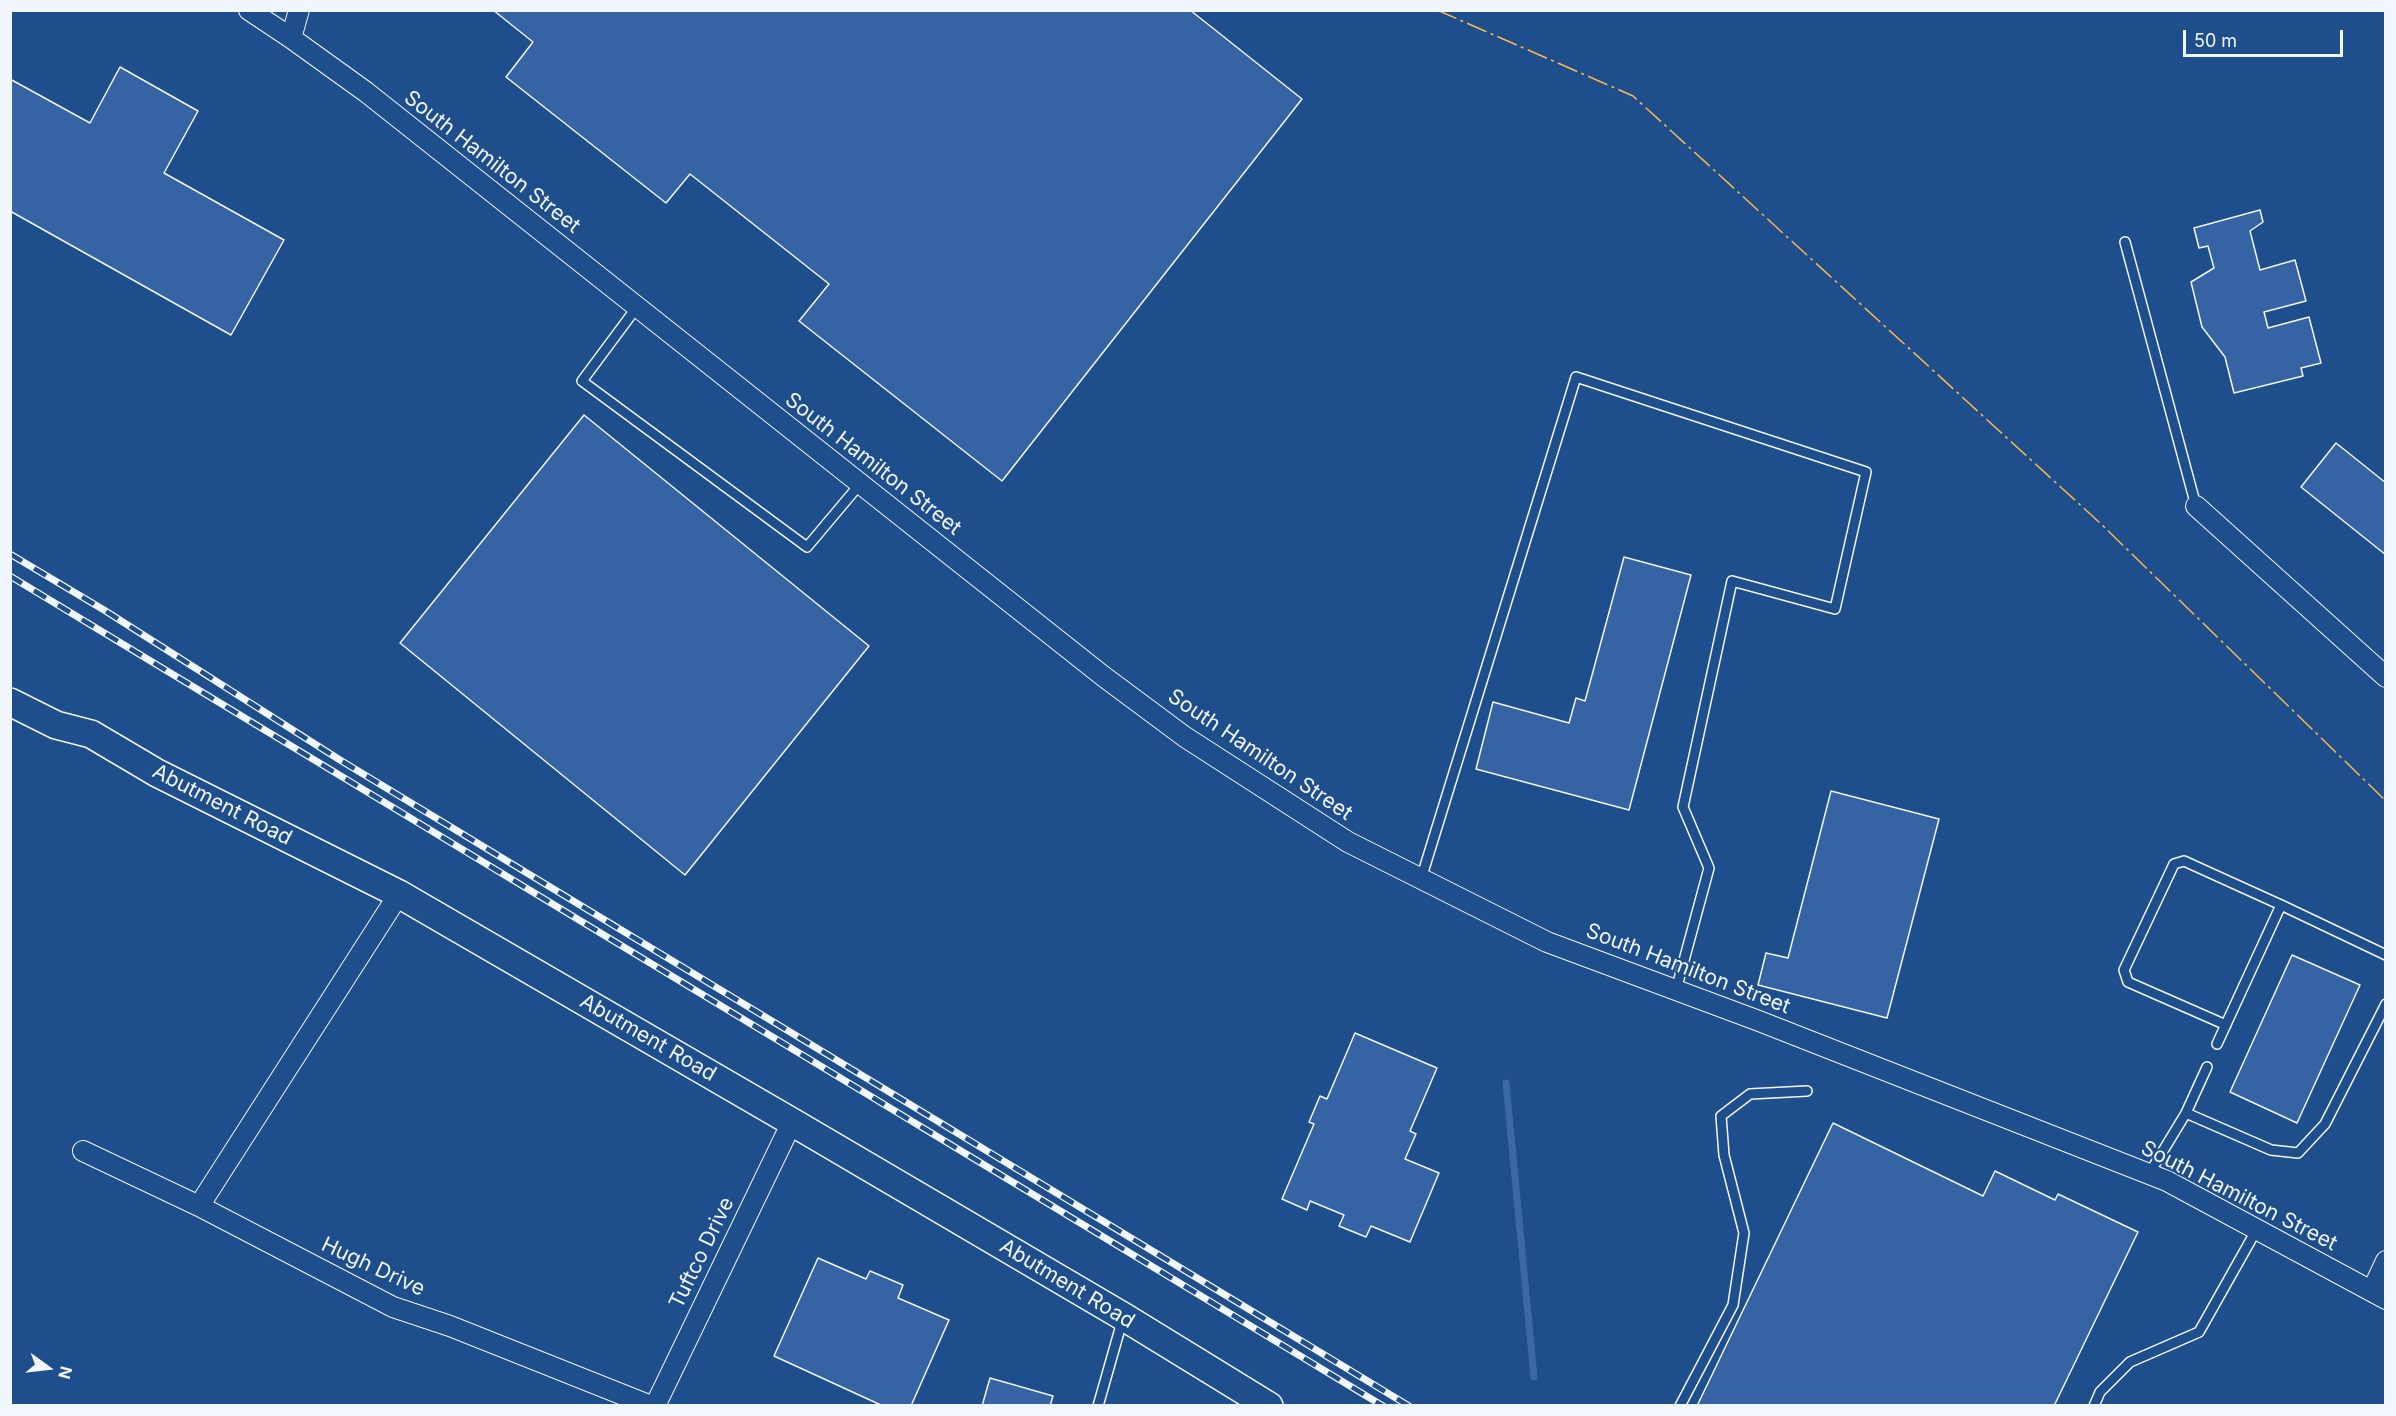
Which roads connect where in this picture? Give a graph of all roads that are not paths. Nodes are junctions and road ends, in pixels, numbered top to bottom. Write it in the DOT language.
graph roads {
  1 [pos="249,10"];
  2 [pos="299,10"];
  3 [pos="291,38"];
  4 [pos="2125,242"];
  5 [pos="637,307"];
  6 [pos="860,484"];
  7 [pos="2196,506"];
  8 [pos="2385,676"];
  9 [pos="10,702"];
  10 [pos="1421,879"];
  11 [pos="399,894"];
  12 [pos="2281,905"];
  13 [pos="2385,955"];
  14 [pos="1676,990"];
  15 [pos="2385,1004"];
  16 [pos="2226,1025"];
  17 [pos="2217,1044"];
  18 [pos="2207,1067"];
  19 [pos="1806,1091"];
  20 [pos="2186,1113"];
  21 [pos="792,1122"];
  22 [pos="83,1151"];
  23 [pos="2149,1174"];
  24 [pos="199,1206"];
  25 [pos="2257,1228"];
  26 [pos="2385,1261"];
  27 [pos="2379,1295"];
  28 [pos="1124,1317"];
  29 [pos="653,1406"];
  30 [pos="1098,1406"];
  31 [pos="1269,1406"];
  32 [pos="1680,1406"];
  33 [pos="2094,1406"];
  1 -- 3 [label="street, South Hamilton Street"];
  2 -- 3 [label="street"];
  3 -- 5 [label="street, South Hamilton Street"];
  4 -- 7 [label="lane"];
  5 -- 6 [label="street, South Hamilton Street"];
  5 -- 6 [label="lane"];
  6 -- 10 [label="street, South Hamilton Street"];
  7 -- 8 [label="street"];
  9 -- 11 [label="main road, Abutment Road"];
  10 -- 14 [label="street, South Hamilton Street"];
  10 -- 14 [label="lane"];
  11 -- 21 [label="main road, Abutment Road"];
  11 -- 24 [label="street"];
  12 -- 13 [label="lane"];
  12 -- 16 [label="lane"];
  12 -- 16 [label="lane"];
  14 -- 23 [label="street, South Hamilton Street"];
  15 -- 20 [label="lane"];
  16 -- 17 [label="lane"];
  18 -- 20 [label="lane"];
  19 -- 32 [label="lane"];
  20 -- 23 [label="lane"];
  21 -- 28 [label="main road, Abutment Road"];
  21 -- 29 [label="street, Tuftco Drive"];
  22 -- 24 [label="street, Hugh Drive"];
  23 -- 25 [label="street, South Hamilton Street"];
  24 -- 29 [label="street, Hugh Drive"];
  25 -- 27 [label="street, South Hamilton Street"];
  25 -- 33 [label="lane"];
  26 -- 27 [label="street"];
  28 -- 30 [label="lane"];
  28 -- 31 [label="main road, Abutment Road"];
}
